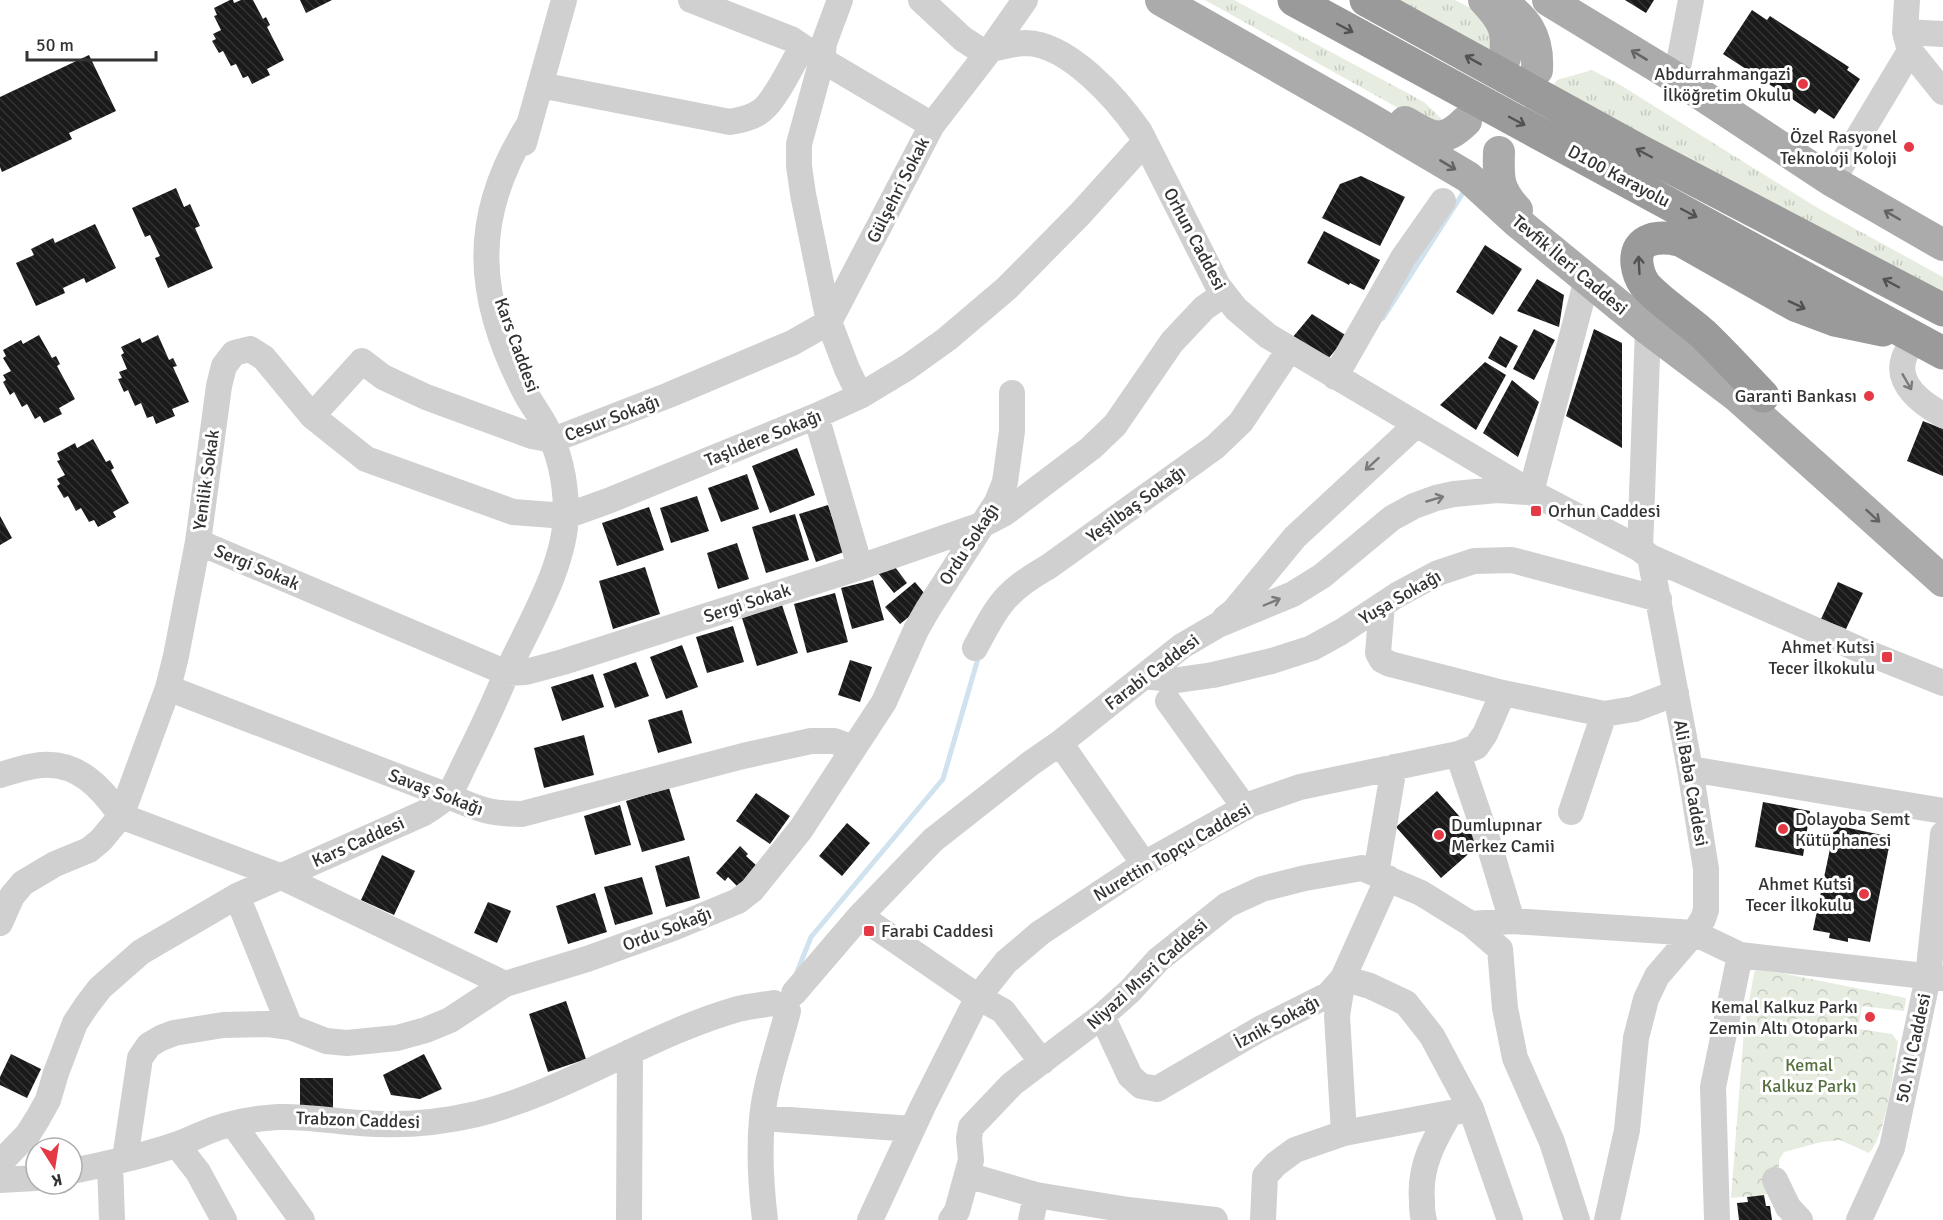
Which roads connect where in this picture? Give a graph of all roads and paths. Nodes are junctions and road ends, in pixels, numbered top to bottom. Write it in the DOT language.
graph roads {
  1 [pos="564,0"];
  2 [pos="691,0"];
  3 [pos="840,0"];
  4 [pos="921,0"];
  5 [pos="1025,0"];
  6 [pos="1161,0"];
  7 [pos="1187,0"];
  8 [pos="1294,0"];
  9 [pos="1366,0"];
  10 [pos="1484,0"];
  11 [pos="1498,0"];
  12 [pos="1548,0"];
  13 [pos="1907,0"];
  14 [pos="1689,6"];
  15 [pos="1943,34"];
  16 [pos="1907,41"];
  17 [pos="990,50"];
  18 [pos="812,54"];
  19 [pos="1504,58"];
  20 [pos="1537,70"];
  21 [pos="1676,78"];
  22 [pos="540,85"];
  23 [pos="1943,92"];
  24 [pos="1466,121"];
  25 [pos="932,125"];
  26 [pos="1145,142"];
  27 [pos="1499,152"];
  28 [pos="1832,181"];
  29 [pos="1443,201"];
  30 [pos="1943,245"];
  31 [pos="1587,279"];
  32 [pos="1224,294"];
  33 [pos="1943,310"];
  34 [pos="830,322"];
  35 [pos="1648,329"];
  36 [pos="1930,345"];
  37 [pos="1289,350"];
  38 [pos="1335,377"];
  39 [pos="1012,393"];
  40 [pos="860,396"];
  41 [pos="1763,396"];
  42 [pos="1943,415"];
  43 [pos="312,416"];
  44 [pos="816,416"];
  45 [pos="1416,425"];
  46 [pos="549,432"];
  47 [pos="1531,492"];
  48 [pos="566,516"];
  49 [pos="984,524"];
  50 [pos="198,542"];
  51 [pos="1943,552"];
  52 [pos="1645,553"];
  53 [pos="860,567"];
  54 [pos="1943,581"];
  55 [pos="1659,599"];
  56 [pos="1383,605"];
  57 [pos="1218,625"];
  58 [pos="975,648"];
  59 [pos="507,673"];
  60 [pos="1145,676"];
  61 [pos="1943,683"];
  62 [pos="168,688"];
  63 [pos="1503,693"];
  64 [pos="1676,693"];
  65 [pos="1168,701"];
  66 [pos="1604,714"];
  67 [pos="1060,743"];
  68 [pos="853,748"];
  69 [pos="1458,754"];
  70 [pos="1394,767"];
  71 [pos="1690,769"];
  72 [pos="0,775"];
  73 [pos="448,796"];
  74 [pos="1245,808"];
  75 [pos="1943,811"];
  76 [pos="1571,812"];
  77 [pos="121,816"];
  78 [pos="1943,834"];
  79 [pos="1143,864"];
  80 [pos="1382,876"];
  81 [pos="282,877"];
  82 [pos="237,897"];
  83 [pos="860,916"];
  84 [pos="1512,921"];
  85 [pos="0,923"];
  86 [pos="1470,924"];
  87 [pos="1694,933"];
  88 [pos="1740,955"];
  89 [pos="1935,977"];
  90 [pos="1344,978"];
  91 [pos="505,984"];
  92 [pos="978,997"];
  93 [pos="785,1002"];
  94 [pos="1102,1016"];
  95 [pos="290,1027"];
  96 [pos="630,1052"];
  97 [pos="1042,1062"];
  98 [pos="1460,1111"];
  99 [pos="762,1118"];
  100 [pos="233,1124"];
  101 [pos="912,1129"];
  102 [pos="1344,1132"];
  103 [pos="177,1145"];
  104 [pos="117,1161"];
  105 [pos="0,1162"];
  106 [pos="84,1168"];
  107 [pos="967,1175"];
  108 [pos="24,1179"];
  109 [pos="0,1180"];
  110 [pos="1775,1180"];
  111 [pos="1033,1208"];
  112 [pos="1126,1215"];
  113 [pos="631,1218"];
  114 [pos="112,1220"];
  115 [pos="224,1220"];
  116 [pos="302,1220"];
  117 [pos="765,1220"];
  118 [pos="870,1220"];
  119 [pos="951,1220"];
  120 [pos="1211,1220"];
  121 [pos="1263,1220"];
  122 [pos="1424,1220"];
  123 [pos="1510,1220"];
  124 [pos="1576,1220"];
  125 [pos="1607,1220"];
  126 [pos="1717,1220"];
  127 [pos="1800,1220"];
  128 [pos="1859,1220"];
  1 -- 22 [label="street, Kars Caddesi"];
  2 -- 18 [label="street"];
  3 -- 18 [label="street"];
  4 -- 17 [label="street"];
  5 -- 17 [label="street, Gülşehri Sokak"];
  6 -- 31 [label="main road, Tevfik İleri Caddesi, one-way"];
  7 -- 24 [label="main road"];
  8 -- 36 [label="highway, D100 Karayolu, one-way"];
  33 -- 9 [label="highway, D100 Karayolu, one-way"];
  10 -- 19 [label="main road"];
  11 -- 20 [label="main road"];
  21 -- 12 [label="main road, one-way"];
  13 -- 16 [label="street"];
  14 -- 21 [label="street"];
  15 -- 16 [label="street"];
  16 -- 23 [label="street"];
  16 -- 28 [label="street"];
  17 -- 25 [label="street, Gülşehri Sokak"];
  17 -- 26 [label="street, Orhun Caddesi"];
  18 -- 22 [label="street"];
  18 -- 25 [label="street"];
  18 -- 34 [label="street"];
  21 -- 28 [label="main road"];
  22 -- 46 [label="street, Kars Caddesi"];
  25 -- 34 [label="street, Gülşehri Sokak"];
  26 -- 32 [label="street, Orhun Caddesi"];
  26 -- 40 [label="street, Taşlıdere Sokağı"];
  27 -- 41 [label="main road"];
  30 -- 28 [label="main road, one-way"];
  29 -- 38 [label="street"];
  31 -- 35 [label="main road, Tevfik İleri Caddesi"];
  31 -- 47 [label="street"];
  32 -- 37 [label="street, Orhun Caddesi"];
  32 -- 49 [label="street, Sergi Sokak"];
  34 -- 40 [label="street"];
  34 -- 46 [label="street, Cesur Sokağı"];
  35 -- 52 [label="street, Ali Baba Caddesi"];
  35 -- 54 [label="main road, Tevfik İleri Caddesi, one-way"];
  41 -- 36 [label="highway, one-way"];
  36 -- 42 [label="street, one-way"];
  37 -- 38 [label="street, Orhun Caddesi"];
  37 -- 58 [label="street, Yeşilbaş Sokağı"];
  38 -- 45 [label="street, Orhun Caddesi"];
  39 -- 49 [label="street, Ordu Sokağı"];
  40 -- 44 [label="street, Taşlıdere Sokağı"];
  41 -- 51 [label="main road"];
  43 -- 46 [label="street, Cesur Sokağı"];
  43 -- 48 [label="street, Taşlıdere Sokağı"];
  43 -- 50 [label="street, Yenilik Sokak"];
  44 -- 48 [label="street, Taşlıdere Sokağı"];
  44 -- 53 [label="street"];
  45 -- 47 [label="street, Orhun Caddesi"];
  45 -- 57 [label="street, one-way"];
  46 -- 48 [label="street, Kars Caddesi"];
  47 -- 52 [label="street, Farabi Caddesi"];
  57 -- 47 [label="street, Farabi Caddesi, one-way"];
  48 -- 59 [label="street, Kars Caddesi"];
  49 -- 53 [label="street, Sergi Sokak"];
  49 -- 68 [label="street, Ordu Sokağı"];
  50 -- 59 [label="street, Sergi Sokak"];
  50 -- 62 [label="street, Yenilik Sokak"];
  52 -- 55 [label="street, Ali Baba Caddesi"];
  52 -- 61 [label="street, Farabi Caddesi"];
  53 -- 59 [label="street, Sergi Sokak"];
  55 -- 56 [label="street, Yuşa Sokağı"];
  55 -- 64 [label="street, Ali Baba Caddesi"];
  56 -- 60 [label="street, Yuşa Sokağı"];
  56 -- 63 [label="street"];
  57 -- 60 [label="street, Farabi Caddesi"];
  59 -- 73 [label="street, Kars Caddesi"];
  60 -- 67 [label="street, Farabi Caddesi"];
  62 -- 73 [label="street, Savaş Sokağı"];
  62 -- 77 [label="street, Yenilik Sokak"];
  63 -- 66 [label="street"];
  63 -- 69 [label="street, Nurettin Topçu Caddesi"];
  64 -- 66 [label="street"];
  64 -- 71 [label="street, Ali Baba Caddesi"];
  65 -- 74 [label="street"];
  66 -- 76 [label="street"];
  67 -- 79 [label="street"];
  67 -- 83 [label="street, Farabi Caddesi"];
  68 -- 73 [label="street, Savaş Sokağı"];
  68 -- 91 [label="street, Ordu Sokağı"];
  69 -- 70 [label="street, Nurettin Topçu Caddesi"];
  69 -- 84 [label="street"];
  70 -- 74 [label="street, Nurettin Topçu Caddesi"];
  70 -- 80 [label="street"];
  71 -- 75 [label="street"];
  71 -- 87 [label="street, Ali Baba Caddesi"];
  72 -- 77 [label="street"];
  73 -- 81 [label="street, Kars Caddesi"];
  74 -- 79 [label="street, Nurettin Topçu Caddesi"];
  77 -- 81 [label="street"];
  77 -- 85 [label="street, Yenilik Sokak"];
  78 -- 89 [label="street, 50. Yıl Caddesi"];
  79 -- 92 [label="street, Nurettin Topçu Caddesi"];
  80 -- 86 [label="street, Niyazi Mısri Caddesi"];
  80 -- 90 [label="street"];
  80 -- 94 [label="street, Niyazi Mısri Caddesi"];
  81 -- 82 [label="street, Kars Caddesi"];
  81 -- 91 [label="street"];
  82 -- 95 [label="street"];
  82 -- 105 [label="street, Kars Caddesi"];
  83 -- 92 [label="street"];
  83 -- 93 [label="street, Farabi Caddesi"];
  84 -- 86 [label="street"];
  84 -- 87 [label="street"];
  86 -- 124 [label="street, Niyazi Mısri Caddesi"];
  87 -- 88 [label="street"];
  87 -- 125 [label="street, Ali Baba Caddesi"];
  88 -- 89 [label="street"];
  88 -- 126 [label="street"];
  89 -- 128 [label="street, 50. Yıl Caddesi"];
  90 -- 94 [label="street, İznik Sokağı"];
  90 -- 98 [label="street"];
  90 -- 102 [label="street"];
  91 -- 95 [label="street, Ordu Sokağı"];
  92 -- 97 [label="street"];
  92 -- 101 [label="street, Nurettin Topçu Caddesi"];
  93 -- 96 [label="street, Trabzon Caddesi"];
  93 -- 99 [label="street, Farabi Caddesi"];
  94 -- 97 [label="street, Niyazi Mısri Caddesi"];
  95 -- 104 [label="street, Ordu Sokağı"];
  96 -- 100 [label="street, Trabzon Caddesi"];
  96 -- 113 [label="street"];
  97 -- 107 [label="street, Niyazi Mısri Caddesi"];
  98 -- 102 [label="street"];
  98 -- 122 [label="street"];
  98 -- 123 [label="street"];
  99 -- 101 [label="street"];
  99 -- 117 [label="street, Farabi Caddesi"];
  100 -- 103 [label="street, Trabzon Caddesi"];
  100 -- 116 [label="street"];
  101 -- 118 [label="street, Nurettin Topçu Caddesi"];
  102 -- 121 [label="street"];
  103 -- 104 [label="street, Trabzon Caddesi"];
  103 -- 115 [label="street"];
  104 -- 106 [label="street, Trabzon Caddesi"];
  104 -- 114 [label="street, Ordu Sokağı"];
  107 -- 111 [label="street"];
  107 -- 119 [label="street, Niyazi Mısri Caddesi"];
  108 -- 109 [label="street"];
  110 -- 127 [label="street"];
  111 -- 112 [label="street"];
  112 -- 120 [label="street"];
}
